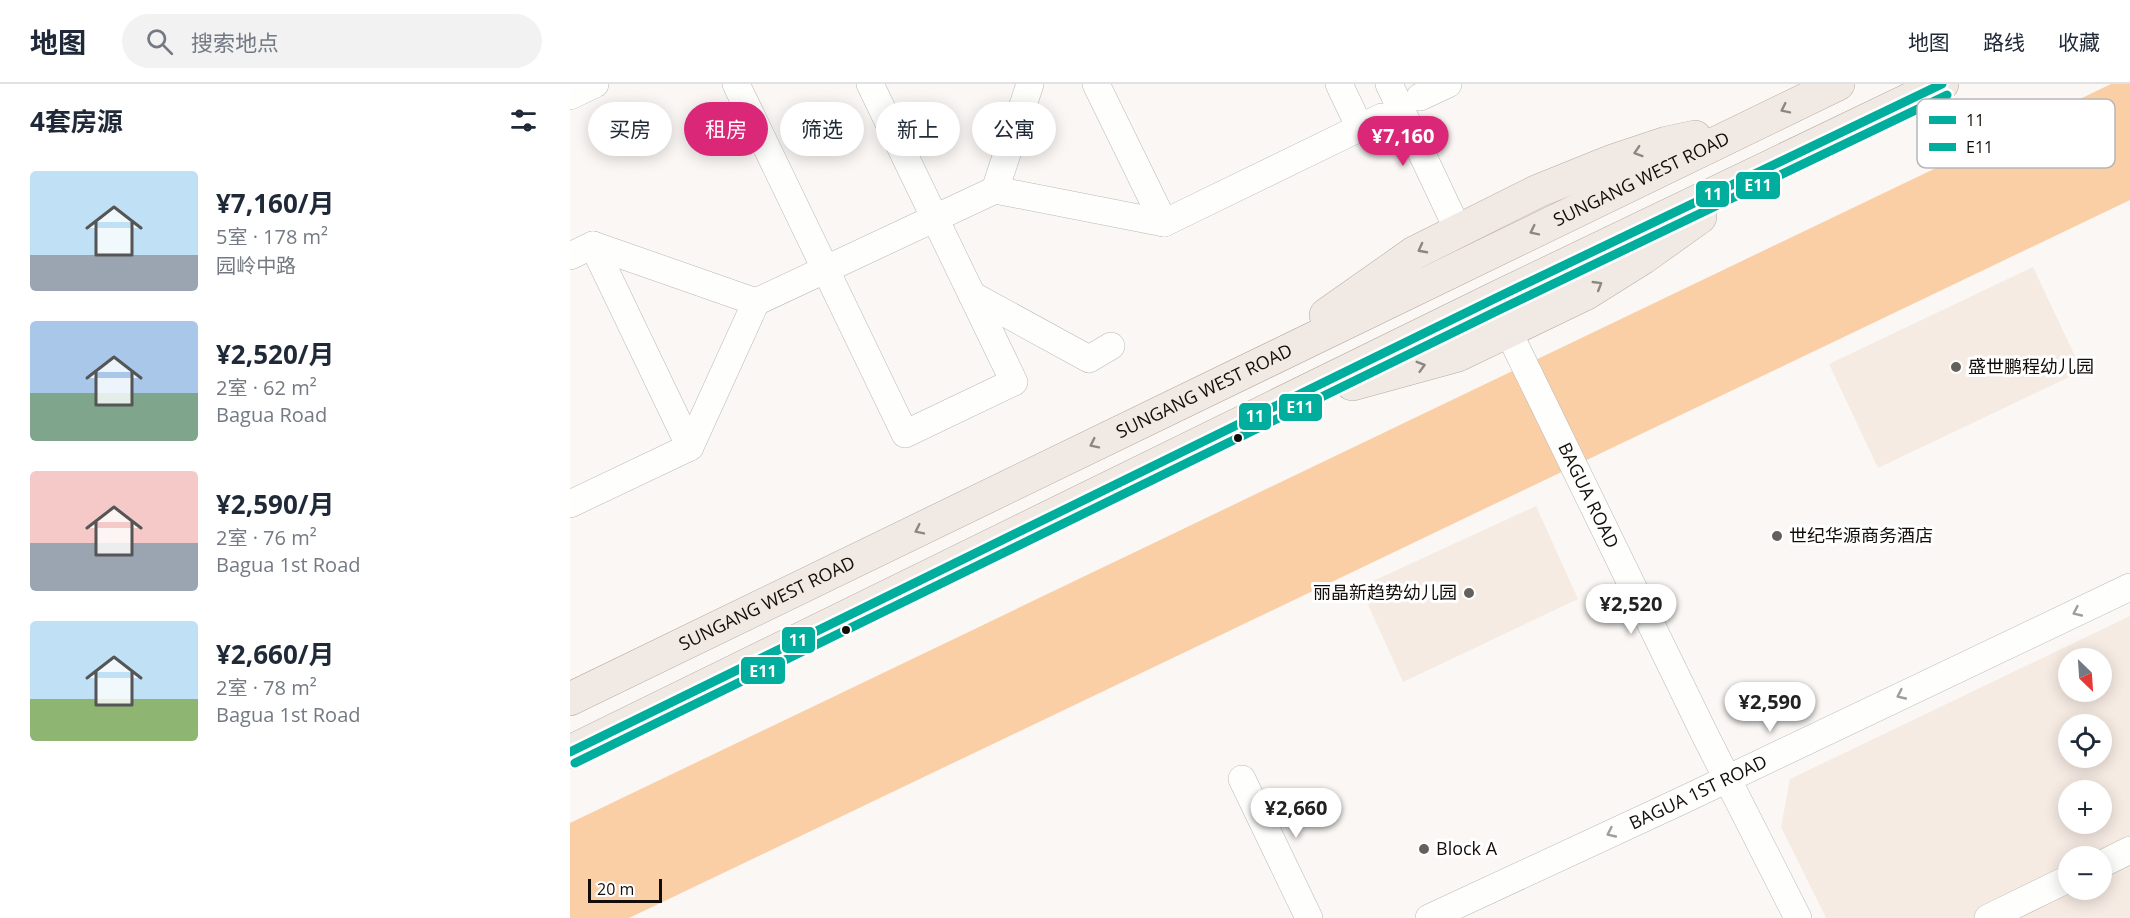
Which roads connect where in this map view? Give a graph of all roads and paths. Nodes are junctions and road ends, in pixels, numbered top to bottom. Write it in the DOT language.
graph roads {
  1 [pos="595,84"];
  2 [pos="736,84"];
  3 [pos="870,84"];
  4 [pos="1030,84"];
  5 [pos="1096,84"];
  6 [pos="1339,84"];
  7 [pos="1389,84"];
  8 [pos="1838,84"];
  9 [pos="1942,84"];
  10 [pos="570,96"];
  11 [pos="1756,123"];
  12 [pos="1768,168"];
  13 [pos="995,190"];
  14 [pos="935,218"];
  15 [pos="1164,223"];
  16 [pos="1458,230"];
  17 [pos="581,250"];
  18 [pos="825,270"];
  19 [pos="972,295"];
  20 [pos="756,302"];
  21 [pos="1508,331"];
  22 [pos="1111,346"];
  23 [pos="1263,362"];
  24 [pos="1283,402"];
  25 [pos="690,447"];
  26 [pos="570,504"];
  27 [pos="2130,587"];
  28 [pos="570,699"];
  29 [pos="570,752"];
  30 [pos="1728,778"];
  31 [pos="1242,779"];
  32 [pos="2130,850"];
  33 [pos="2112,859"];
  34 [pos="2058,884"];
  35 [pos="1309,918"];
  36 [pos="1429,918"];
  37 [pos="1798,918"];
  38 [pos="1988,918"];
  1 -- 10 [label="street"];
  2 -- 18 [label="street"];
  3 -- 14 [label="street"];
  4 -- 13 [label="street"];
  5 -- 15 [label="street"];
  6 -- 15 [label="street"];
  7 -- 16 [label="street"];
  8 -- 11 [label="main road, SUNGANG WEST ROAD, one-way"];
  9 -- 12 [label="main road"];
  11 -- 16 [label="main road, one-way"];
  11 -- 23 [label="main road, SUNGANG WEST ROAD, one-way"];
  21 -- 12 [label="main road, one-way"];
  12 -- 24 [label="main road"];
  13 -- 14 [label="street"];
  13 -- 15 [label="street"];
  14 -- 18 [label="street"];
  14 -- 19 [label="street"];
  16 -- 23 [label="main road, one-way"];
  17 -- 20 [label="street"];
  17 -- 25 [label="street"];
  18 -- 19 [label="street"];
  18 -- 20 [label="street"];
  19 -- 22 [label="street"];
  20 -- 25 [label="street"];
  24 -- 21 [label="main road, one-way"];
  21 -- 30 [label="street, BAGUA ROAD"];
  23 -- 28 [label="main road, SUNGANG WEST ROAD, one-way"];
  24 -- 29 [label="main road"];
  25 -- 26 [label="street"];
  27 -- 30 [label="street, BAGUA 1ST ROAD, one-way"];
  30 -- 36 [label="street, BAGUA 1ST ROAD, one-way"];
  30 -- 37 [label="street, BAGUA ROAD"];
  31 -- 35 [label="street"];
  32 -- 33 [label="street"];
  34 -- 38 [label="street"];
}
